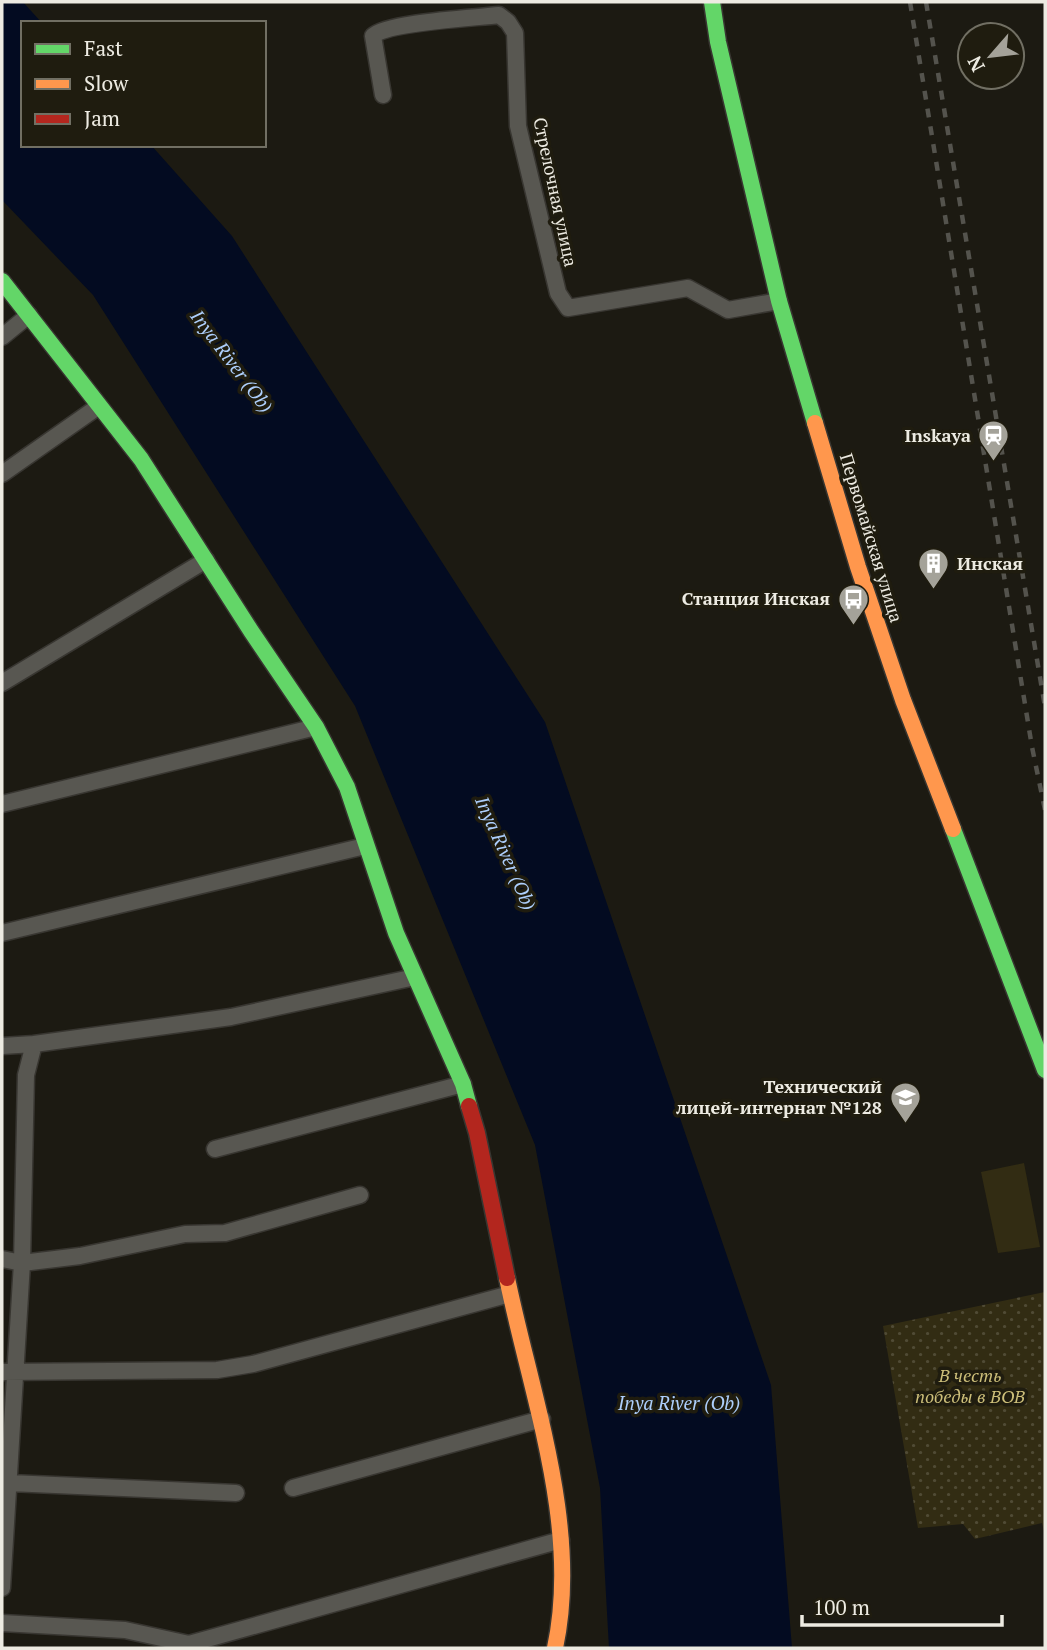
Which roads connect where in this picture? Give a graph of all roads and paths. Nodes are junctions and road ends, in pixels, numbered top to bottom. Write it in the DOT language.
graph roads {
  1 [pos="712,2"];
  2 [pos="383,95"];
  3 [pos="2,281"];
  4 [pos="779,301"];
  5 [pos="29,315"];
  6 [pos="2,337"];
  7 [pos="99,406"];
  8 [pos="2,474"];
  9 [pos="206,560"];
  10 [pos="2,683"];
  11 [pos="316,727"];
  12 [pos="2,804"];
  13 [pos="365,846"];
  14 [pos="2,933"];
  15 [pos="415,977"];
  16 [pos="34,1044"];
  17 [pos="2,1046"];
  18 [pos="1045,1070"];
  19 [pos="463,1084"];
  20 [pos="215,1149"];
  21 [pos="360,1195"];
  22 [pos="2,1259"];
  23 [pos="22,1263"];
  24 [pos="510,1294"];
  25 [pos="9,1372"];
  26 [pos="542,1419"];
  27 [pos="10,1483"];
  28 [pos="293,1488"];
  29 [pos="236,1493"];
  30 [pos="4,1530"];
  31 [pos="561,1540"];
  32 [pos="2,1588"];
  33 [pos="2,1623"];
  34 [pos="555,1648"];
  1 -- 4 [label="street, Первомайская улица"];
  2 -- 4 [label="street, Стрелочная улица"];
  3 -- 5 [label="street"];
  4 -- 18 [label="street, Первомайская улица"];
  5 -- 6 [label="street"];
  5 -- 7 [label="street"];
  7 -- 8 [label="street"];
  7 -- 9 [label="street"];
  9 -- 10 [label="street"];
  9 -- 11 [label="street"];
  11 -- 12 [label="street"];
  11 -- 13 [label="street"];
  13 -- 14 [label="street"];
  13 -- 15 [label="street"];
  15 -- 16 [label="street"];
  15 -- 19 [label="street"];
  16 -- 17 [label="street"];
  16 -- 23 [label="street"];
  19 -- 20 [label="street"];
  19 -- 24 [label="street"];
  21 -- 23 [label="street"];
  22 -- 23 [label="street"];
  23 -- 25 [label="street"];
  24 -- 25 [label="street"];
  24 -- 26 [label="street"];
  25 -- 27 [label="street"];
  26 -- 28 [label="street"];
  26 -- 31 [label="street"];
  27 -- 29 [label="street"];
  27 -- 30 [label="street"];
  30 -- 32 [label="street"];
  31 -- 33 [label="street"];
  31 -- 34 [label="street"];
}
